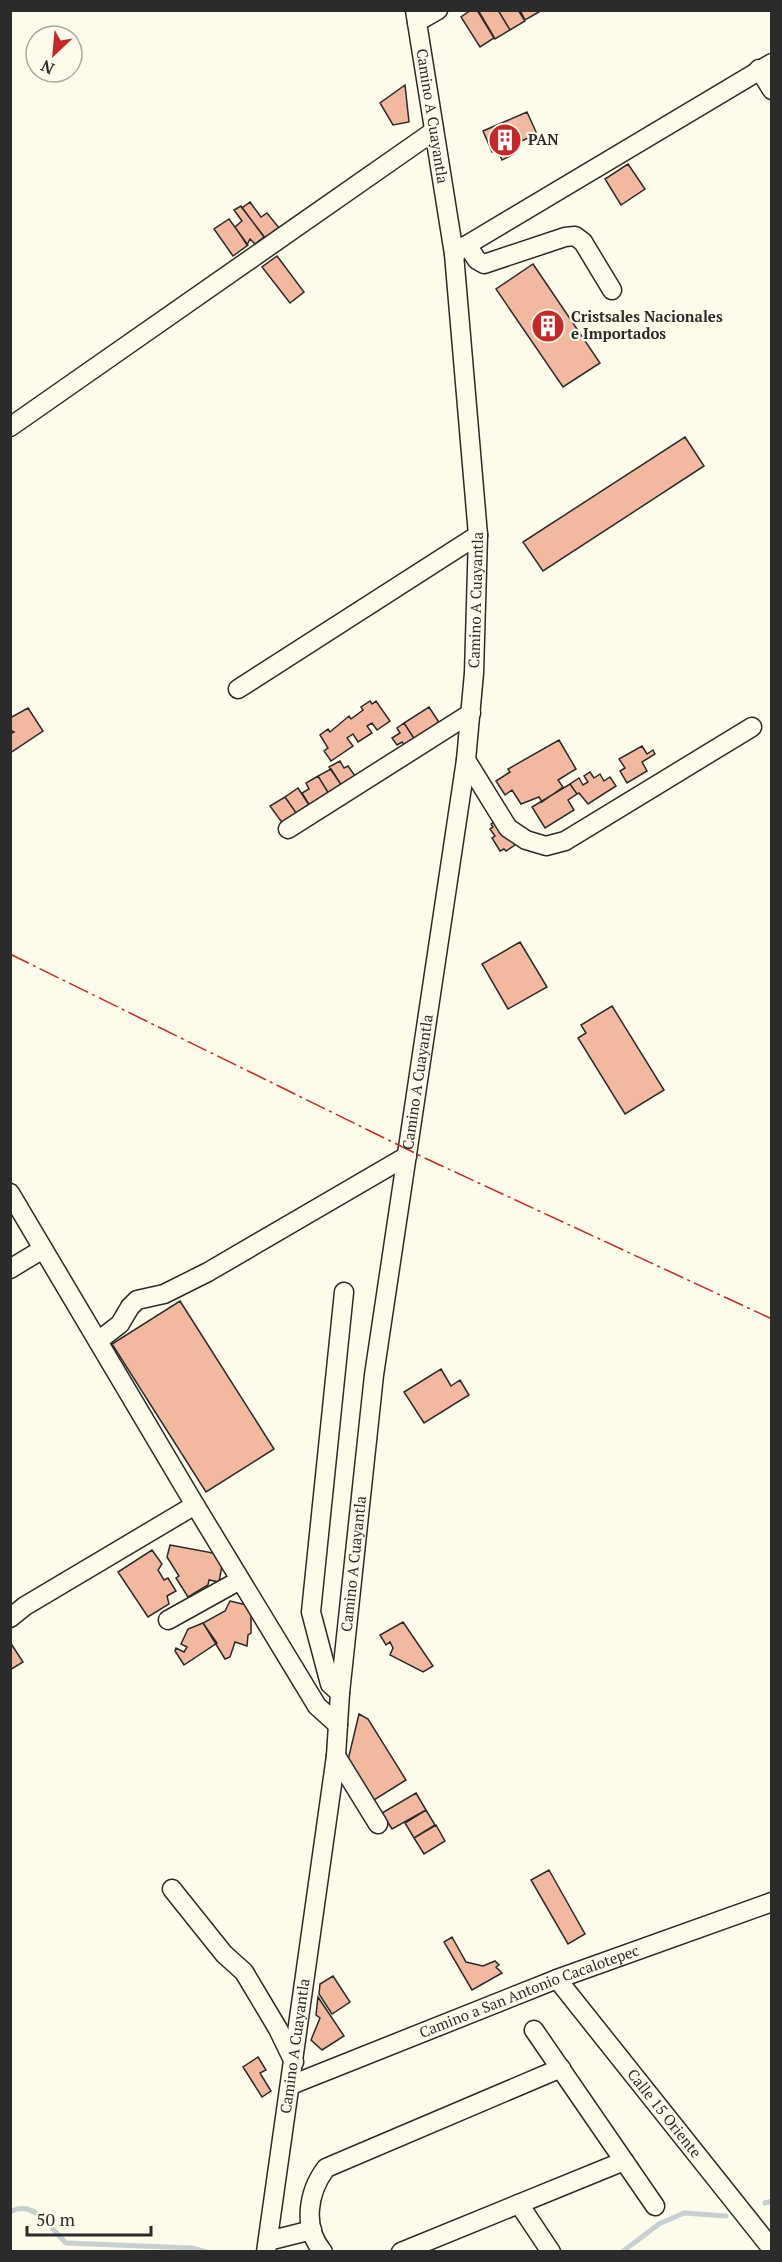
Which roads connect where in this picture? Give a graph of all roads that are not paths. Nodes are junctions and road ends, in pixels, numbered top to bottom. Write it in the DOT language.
graph roads {
  1 [pos="438,10"];
  2 [pos="416,16"];
  3 [pos="765,66"];
  4 [pos="771,90"];
  5 [pos="434,131"];
  6 [pos="460,250"];
  7 [pos="612,290"];
  8 [pos="10,427"];
  9 [pos="478,535"];
  10 [pos="238,689"];
  11 [pos="471,713"];
  12 [pos="752,727"];
  13 [pos="466,760"];
  14 [pos="288,829"];
  15 [pos="407,1156"];
  16 [pos="10,1193"];
  17 [pos="43,1249"];
  18 [pos="10,1269"];
  19 [pos="344,1292"];
  20 [pos="98,1341"];
  21 [pos="195,1505"];
  22 [pos="240,1580"];
  23 [pos="10,1618"];
  24 [pos="168,1620"];
  25 [pos="340,1693"];
  26 [pos="338,1725"];
  27 [pos="336,1756"];
  28 [pos="378,1824"];
  29 [pos="172,1889"];
  30 [pos="771,1902"];
  31 [pos="557,1978"];
  32 [pos="534,2030"];
  33 [pos="294,2062"];
  34 [pos="561,2068"];
  35 [pos="291,2085"];
  36 [pos="624,2161"];
  37 [pos="519,2204"];
  38 [pos="655,2206"];
  39 [pos="312,2230"];
  40 [pos="267,2246"];
  41 [pos="771,2249"];
  42 [pos="411,2250"];
  43 [pos="323,2252"];
  44 [pos="551,2252"];
  1 -- 2 [label="street"];
  2 -- 5 [label="street, Camino A Cuayantla"];
  3 -- 4 [label="street"];
  3 -- 6 [label="street"];
  5 -- 6 [label="street, Camino A Cuayantla"];
  5 -- 8 [label="street"];
  6 -- 7 [label="street"];
  6 -- 9 [label="street, Camino A Cuayantla"];
  9 -- 10 [label="street"];
  9 -- 11 [label="street, Camino A Cuayantla"];
  11 -- 13 [label="street, Camino A Cuayantla"];
  11 -- 14 [label="street"];
  12 -- 13 [label="street"];
  13 -- 15 [label="street, Camino A Cuayantla"];
  15 -- 20 [label="street"];
  15 -- 25 [label="street, Camino A Cuayantla"];
  16 -- 17 [label="street"];
  17 -- 18 [label="street"];
  17 -- 20 [label="street"];
  19 -- 25 [label="street"];
  20 -- 21 [label="street"];
  21 -- 22 [label="street"];
  21 -- 23 [label="street"];
  22 -- 24 [label="street"];
  22 -- 26 [label="street"];
  25 -- 26 [label="street, Camino A Cuayantla"];
  26 -- 27 [label="street, Camino A Cuayantla"];
  27 -- 28 [label="street"];
  27 -- 33 [label="street, Camino A Cuayantla"];
  29 -- 33 [label="street"];
  30 -- 31 [label="street, Camino a San Antonio Cacalotepec"];
  31 -- 35 [label="street, Camino a San Antonio Cacalotepec"];
  31 -- 41 [label="street, Calle 15 Oriente"];
  32 -- 34 [label="street"];
  33 -- 35 [label="street, Camino A Cuayantla"];
  34 -- 36 [label="street"];
  34 -- 39 [label="street"];
  35 -- 40 [label="street, Camino A Cuayantla"];
  36 -- 37 [label="street"];
  36 -- 38 [label="street"];
  37 -- 42 [label="street"];
  37 -- 44 [label="street"];
  39 -- 40 [label="street"];
  39 -- 43 [label="street"];
}
